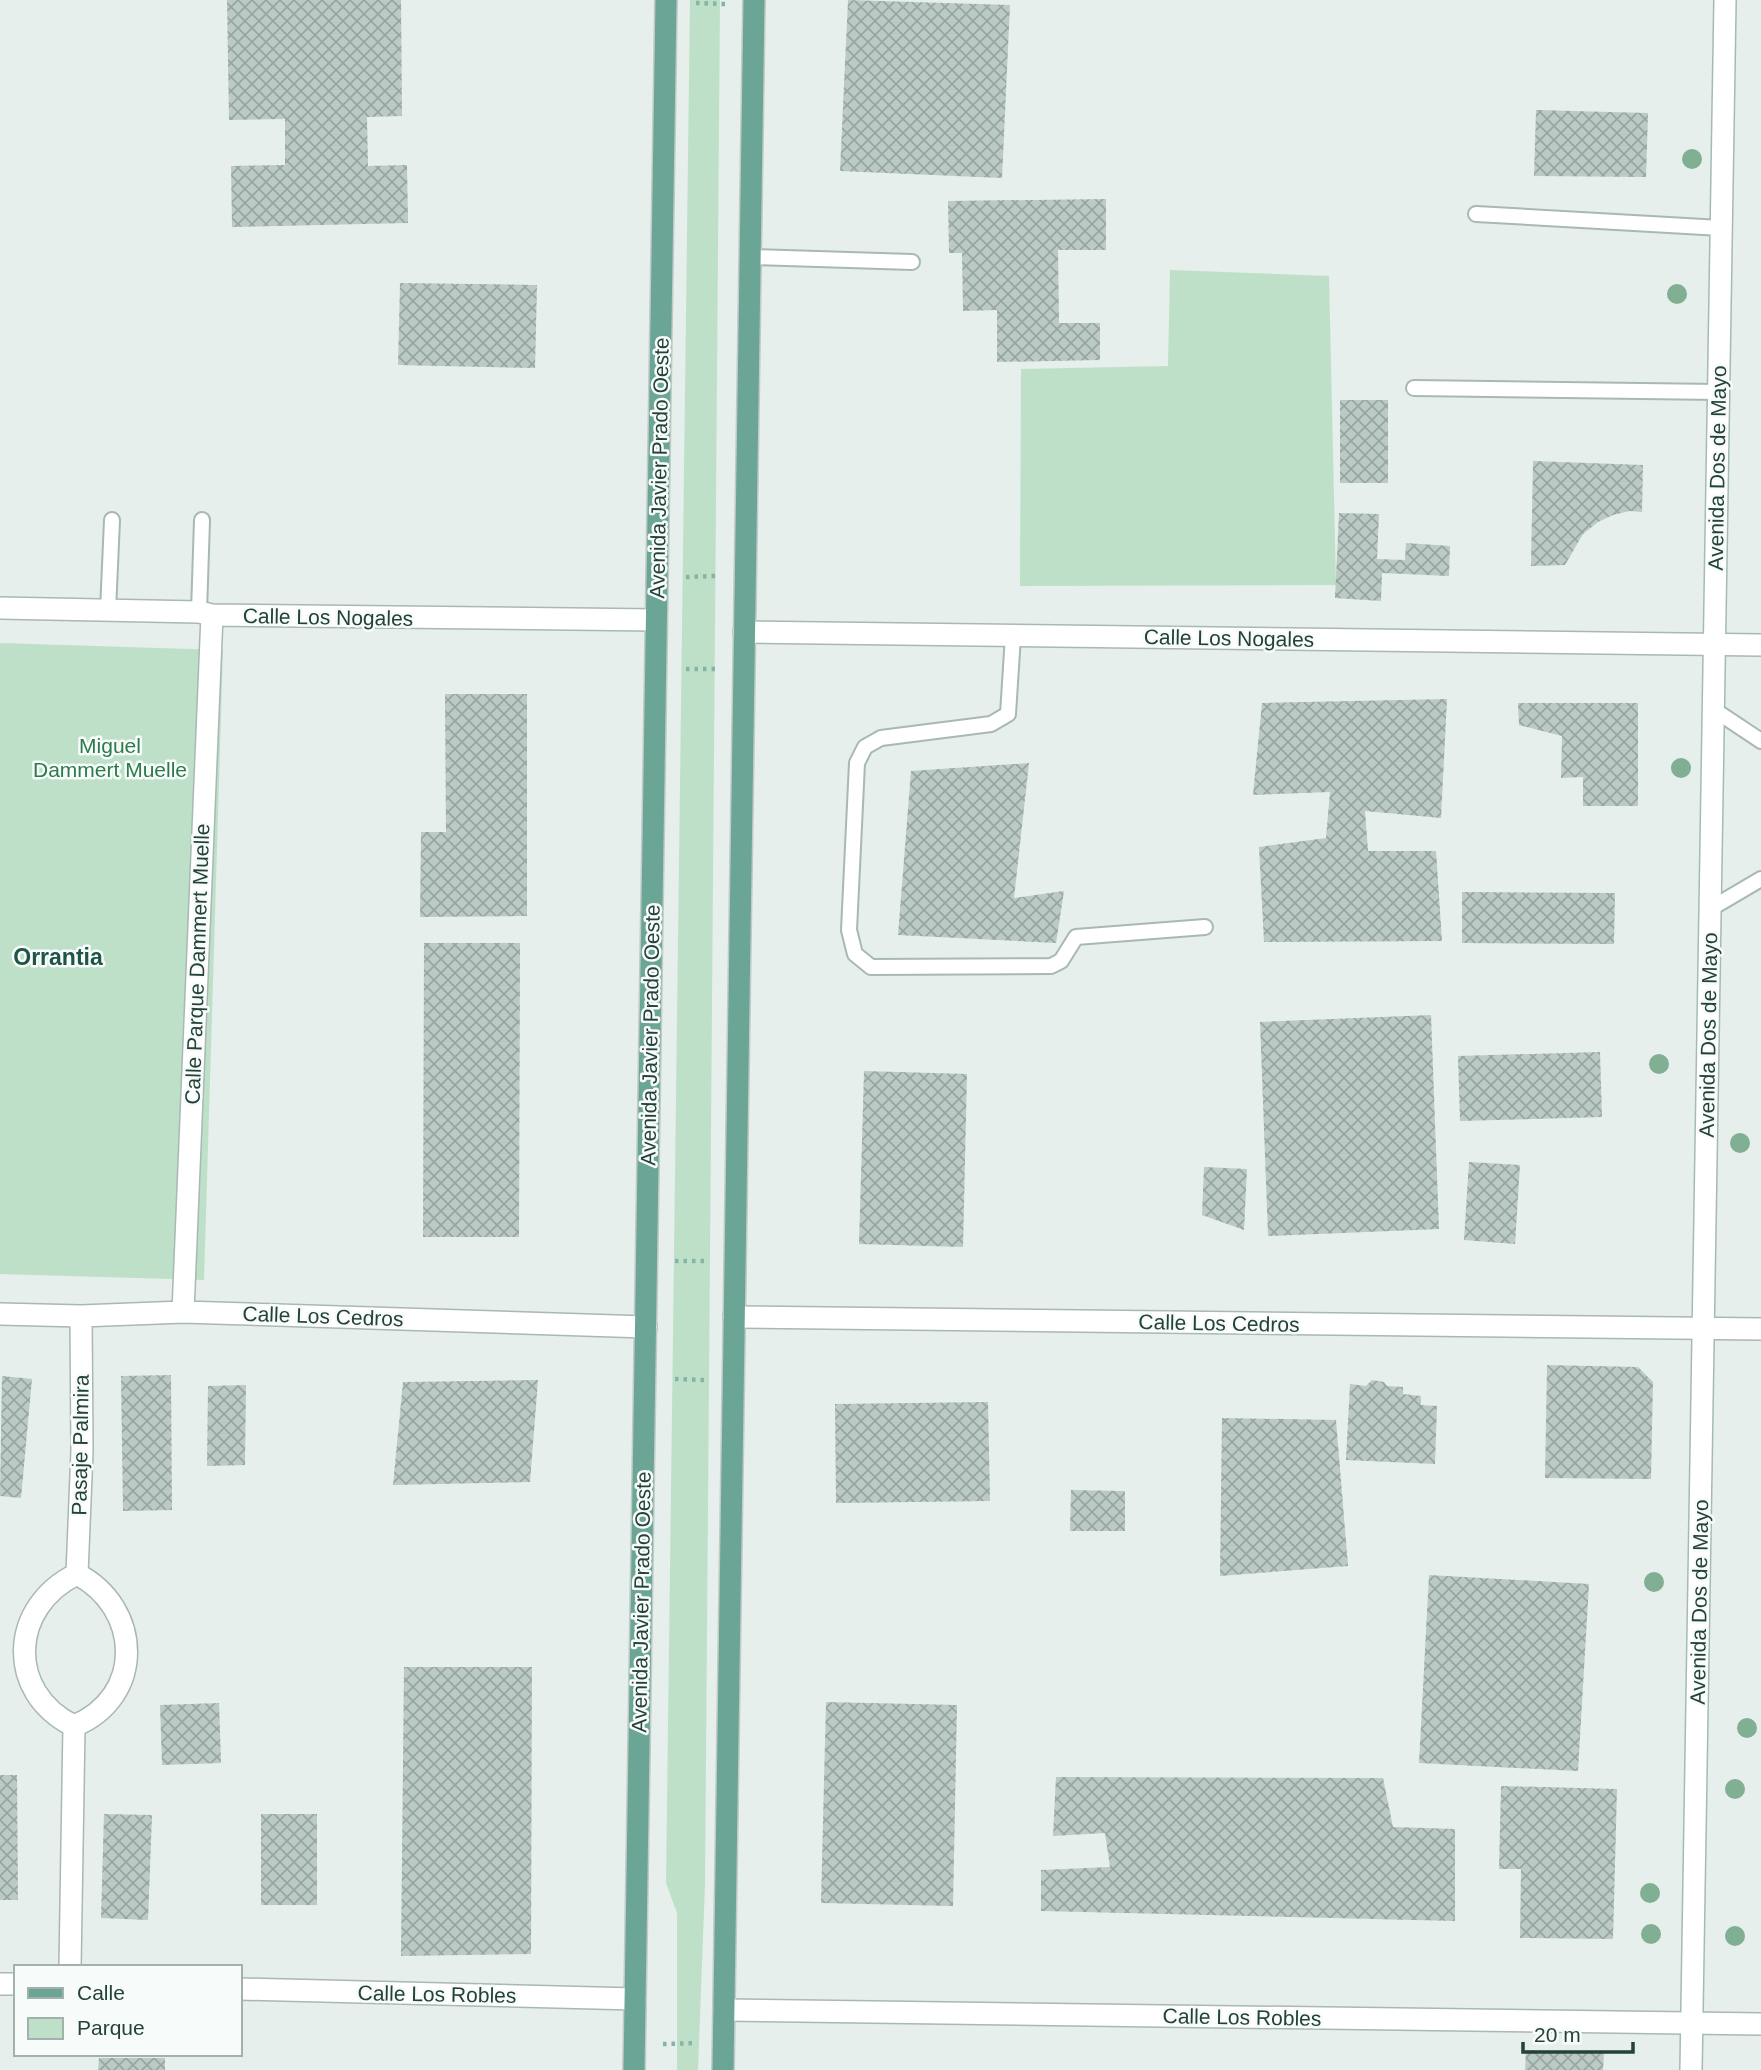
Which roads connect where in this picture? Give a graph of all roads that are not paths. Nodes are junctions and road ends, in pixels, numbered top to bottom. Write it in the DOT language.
graph roads {
  1 [pos="1725,0"];
  2 [pos="666,1"];
  3 [pos="754,2"];
  4 [pos="1476,214"];
  5 [pos="1721,228"];
  6 [pos="750,257"];
  7 [pos="912,262"];
  8 [pos="1414,387"];
  9 [pos="1718,392"];
  10 [pos="112,520"];
  11 [pos="202,520"];
  12 [pos="0,608"];
  13 [pos="108,611"];
  14 [pos="205,614"];
  15 [pos="656,620"];
  16 [pos="744,632"];
  17 [pos="1013,636"];
  18 [pos="1714,644"];
  19 [pos="1761,645"];
  20 [pos="1713,709"];
  21 [pos="1761,741"];
  22 [pos="1761,879"];
  23 [pos="1710,909"];
  24 [pos="1205,927"];
  25 [pos="183,1312"];
  26 [pos="0,1314"];
  27 [pos="81,1316"];
  28 [pos="734,1317"];
  29 [pos="646,1326"];
  30 [pos="1703,1328"];
  31 [pos="1761,1329"];
  32 [pos="76,1574"];
  33 [pos="74,1726"];
  34 [pos="70,1965"];
  35 [pos="242,1989"];
  36 [pos="635,1998"];
  37 [pos="724,2010"];
  38 [pos="1692,2024"];
  39 [pos="1761,2024"];
  40 [pos="634,2070"];
  41 [pos="723,2070"];
  42 [pos="1691,2070"];
  1 -- 5 [label="street, Avenida Dos de Mayo"];
  2 -- 15 [label="main road, Avenida Javier Prado Oeste"];
  3 -- 6 [label="main road"];
  4 -- 5 [label="lane"];
  5 -- 9 [label="street, Avenida Dos de Mayo"];
  6 -- 7 [label="lane"];
  6 -- 16 [label="main road"];
  8 -- 9 [label="lane"];
  9 -- 18 [label="street, Avenida Dos de Mayo"];
  10 -- 13 [label="lane"];
  11 -- 14 [label="lane"];
  12 -- 13 [label="street, Calle Los Nogales"];
  13 -- 14 [label="street, Calle Los Nogales"];
  14 -- 15 [label="street, Calle Los Nogales"];
  14 -- 25 [label="street, Calle Parque Dammert Muelle"];
  15 -- 29 [label="main road, Avenida Javier Prado Oeste"];
  16 -- 17 [label="street, Calle Los Nogales"];
  16 -- 28 [label="main road"];
  17 -- 18 [label="street, Calle Los Nogales"];
  17 -- 24 [label="lane"];
  18 -- 19 [label="street, Calle Los Nogales"];
  18 -- 20 [label="street, Avenida Dos de Mayo"];
  20 -- 21 [label="lane"];
  20 -- 23 [label="street, Avenida Dos de Mayo"];
  22 -- 23 [label="lane"];
  23 -- 30 [label="street, Avenida Dos de Mayo"];
  25 -- 27 [label="street, Calle Los Cedros"];
  25 -- 29 [label="street, Calle Los Cedros"];
  26 -- 27 [label="street, Calle Los Cedros"];
  27 -- 32 [label="street, Pasaje Palmira"];
  28 -- 30 [label="street, Calle Los Cedros"];
  28 -- 37 [label="main road"];
  29 -- 36 [label="main road, Avenida Javier Prado Oeste"];
  30 -- 31 [label="street, Calle Los Cedros"];
  30 -- 38 [label="street, Avenida Dos de Mayo"];
  32 -- 33 [label="street"];
  32 -- 33 [label="street"];
  33 -- 34 [label="street"];
  35 -- 36 [label="street, Calle Los Robles"];
  36 -- 40 [label="main road, Avenida Javier Prado Oeste"];
  37 -- 38 [label="street, Calle Los Robles"];
  37 -- 41 [label="main road"];
  38 -- 39 [label="street, Calle Los Robles"];
  38 -- 42 [label="street, Avenida Dos de Mayo"];
}
